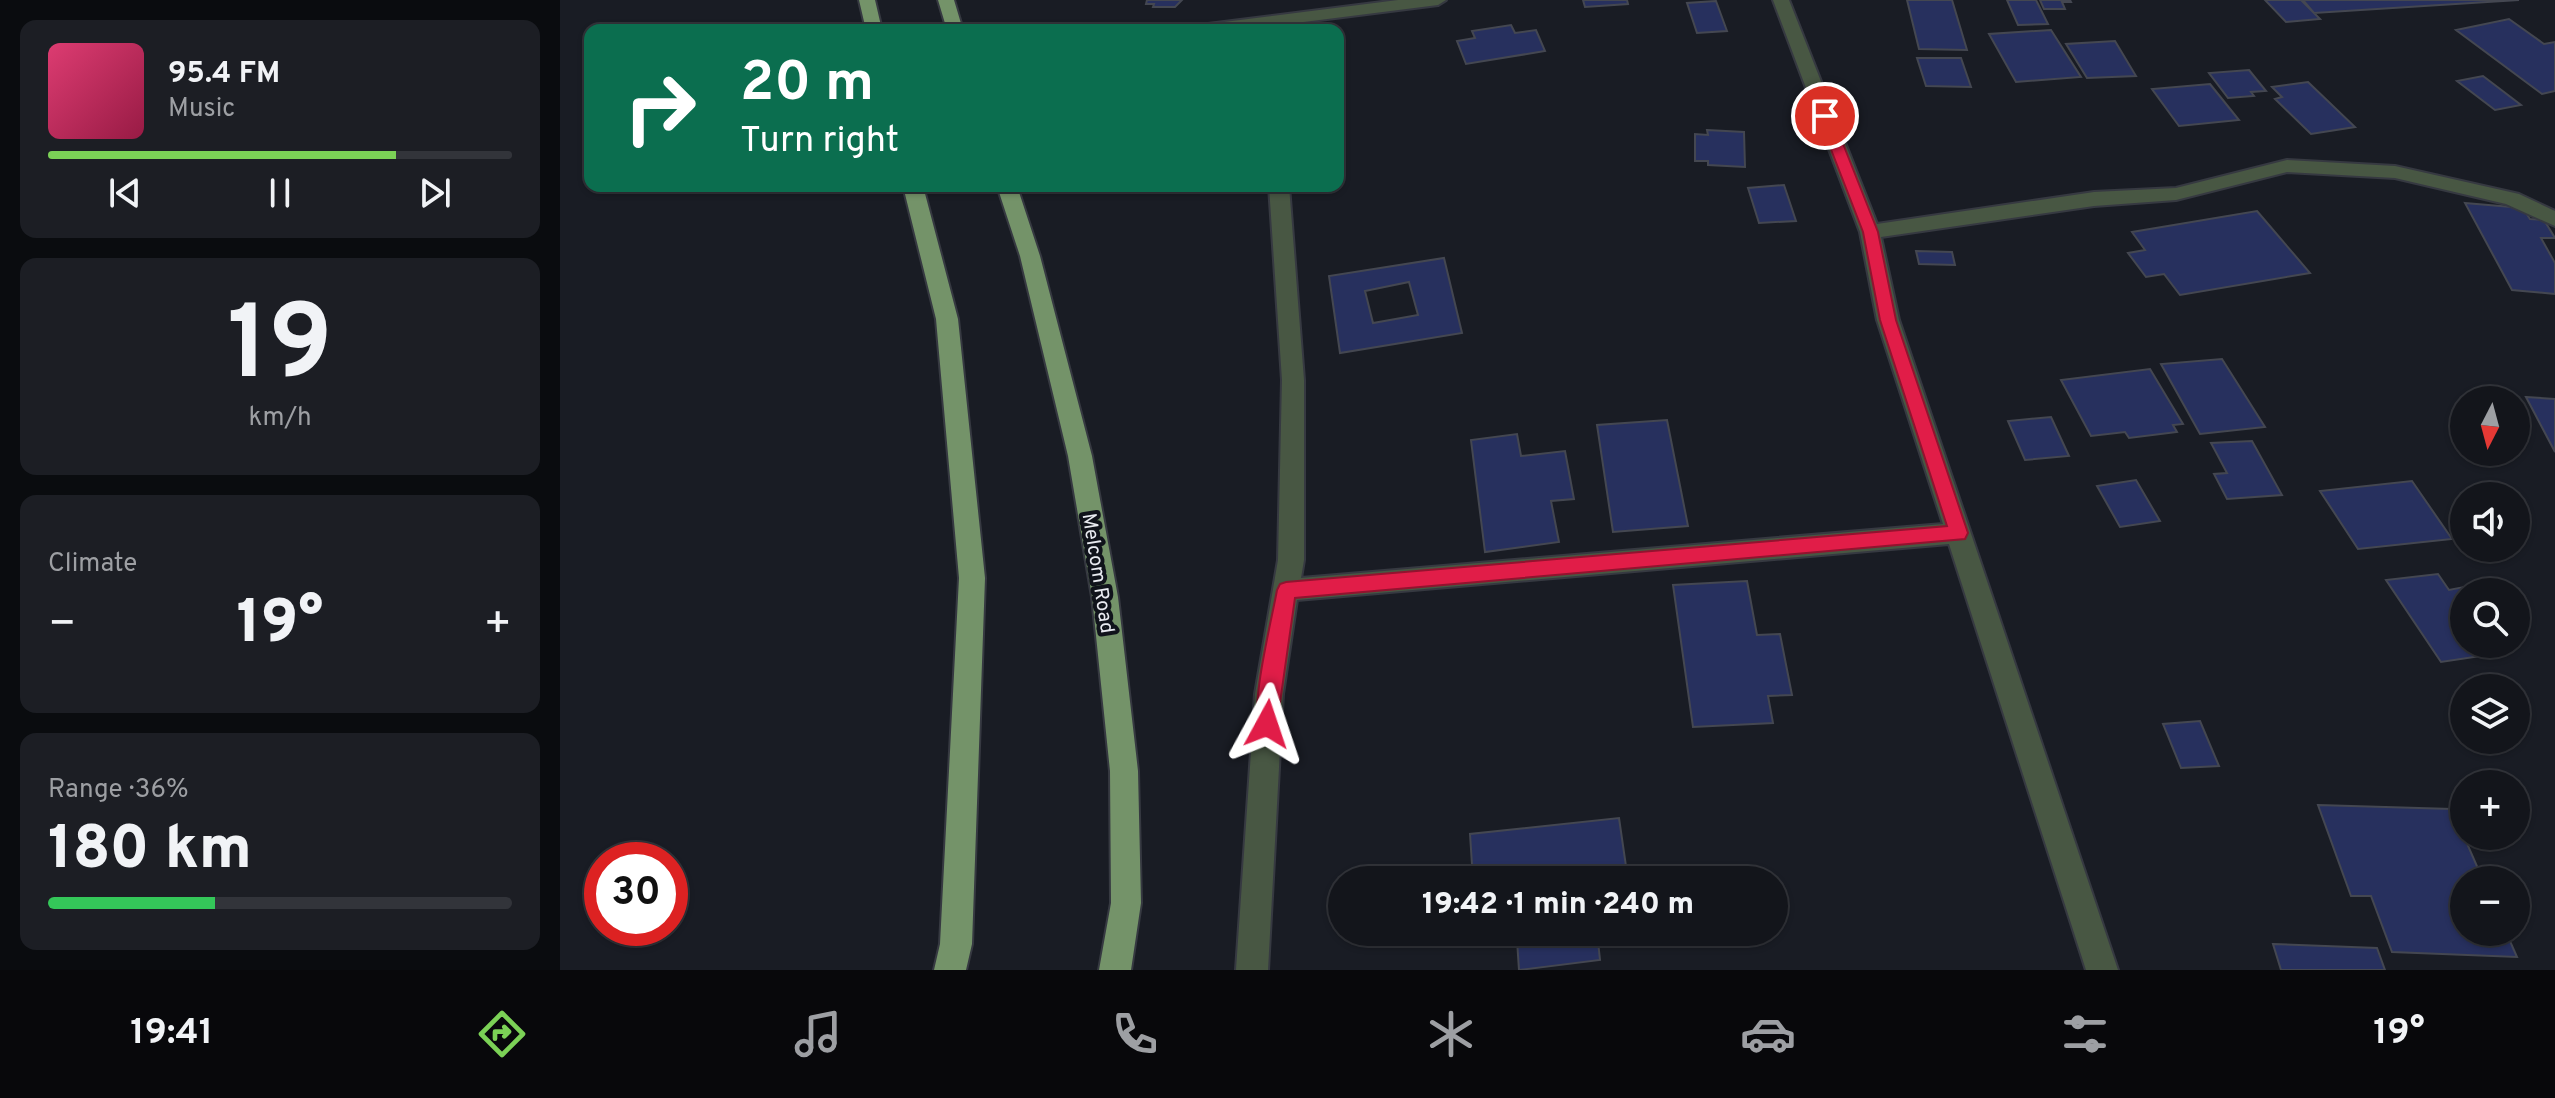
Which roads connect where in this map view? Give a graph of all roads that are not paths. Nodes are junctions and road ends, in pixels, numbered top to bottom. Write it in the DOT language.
graph roads {
  1 [pos="867,0"];
  2 [pos="946,0"];
  3 [pos="1438,0"];
  4 [pos="1781,0"];
  5 [pos="873,24"];
  6 [pos="953,24"];
  7 [pos="1248,24"];
  8 [pos="915,192"];
  9 [pos="1009,192"];
  10 [pos="1279,192"];
  11 [pos="2555,219"];
  12 [pos="1870,232"];
  13 [pos="1958,533"];
  14 [pos="1286,590"];
  15 [pos="950,970"];
  16 [pos="1115,970"];
  17 [pos="1252,970"];
  18 [pos="2102,970"];
  1 -- 5 [label="main road"];
  2 -- 6 [label="main road"];
  3 -- 7 [label="street"];
  4 -- 12 [label="street"];
  8 -- 15 [label="main road"];
  9 -- 16 [label="main road, Melcom Road"];
  10 -- 14 [label="street"];
  11 -- 12 [label="street"];
  12 -- 13 [label="street"];
  13 -- 14 [label="street"];
  13 -- 18 [label="street"];
  14 -- 17 [label="street"];
}
